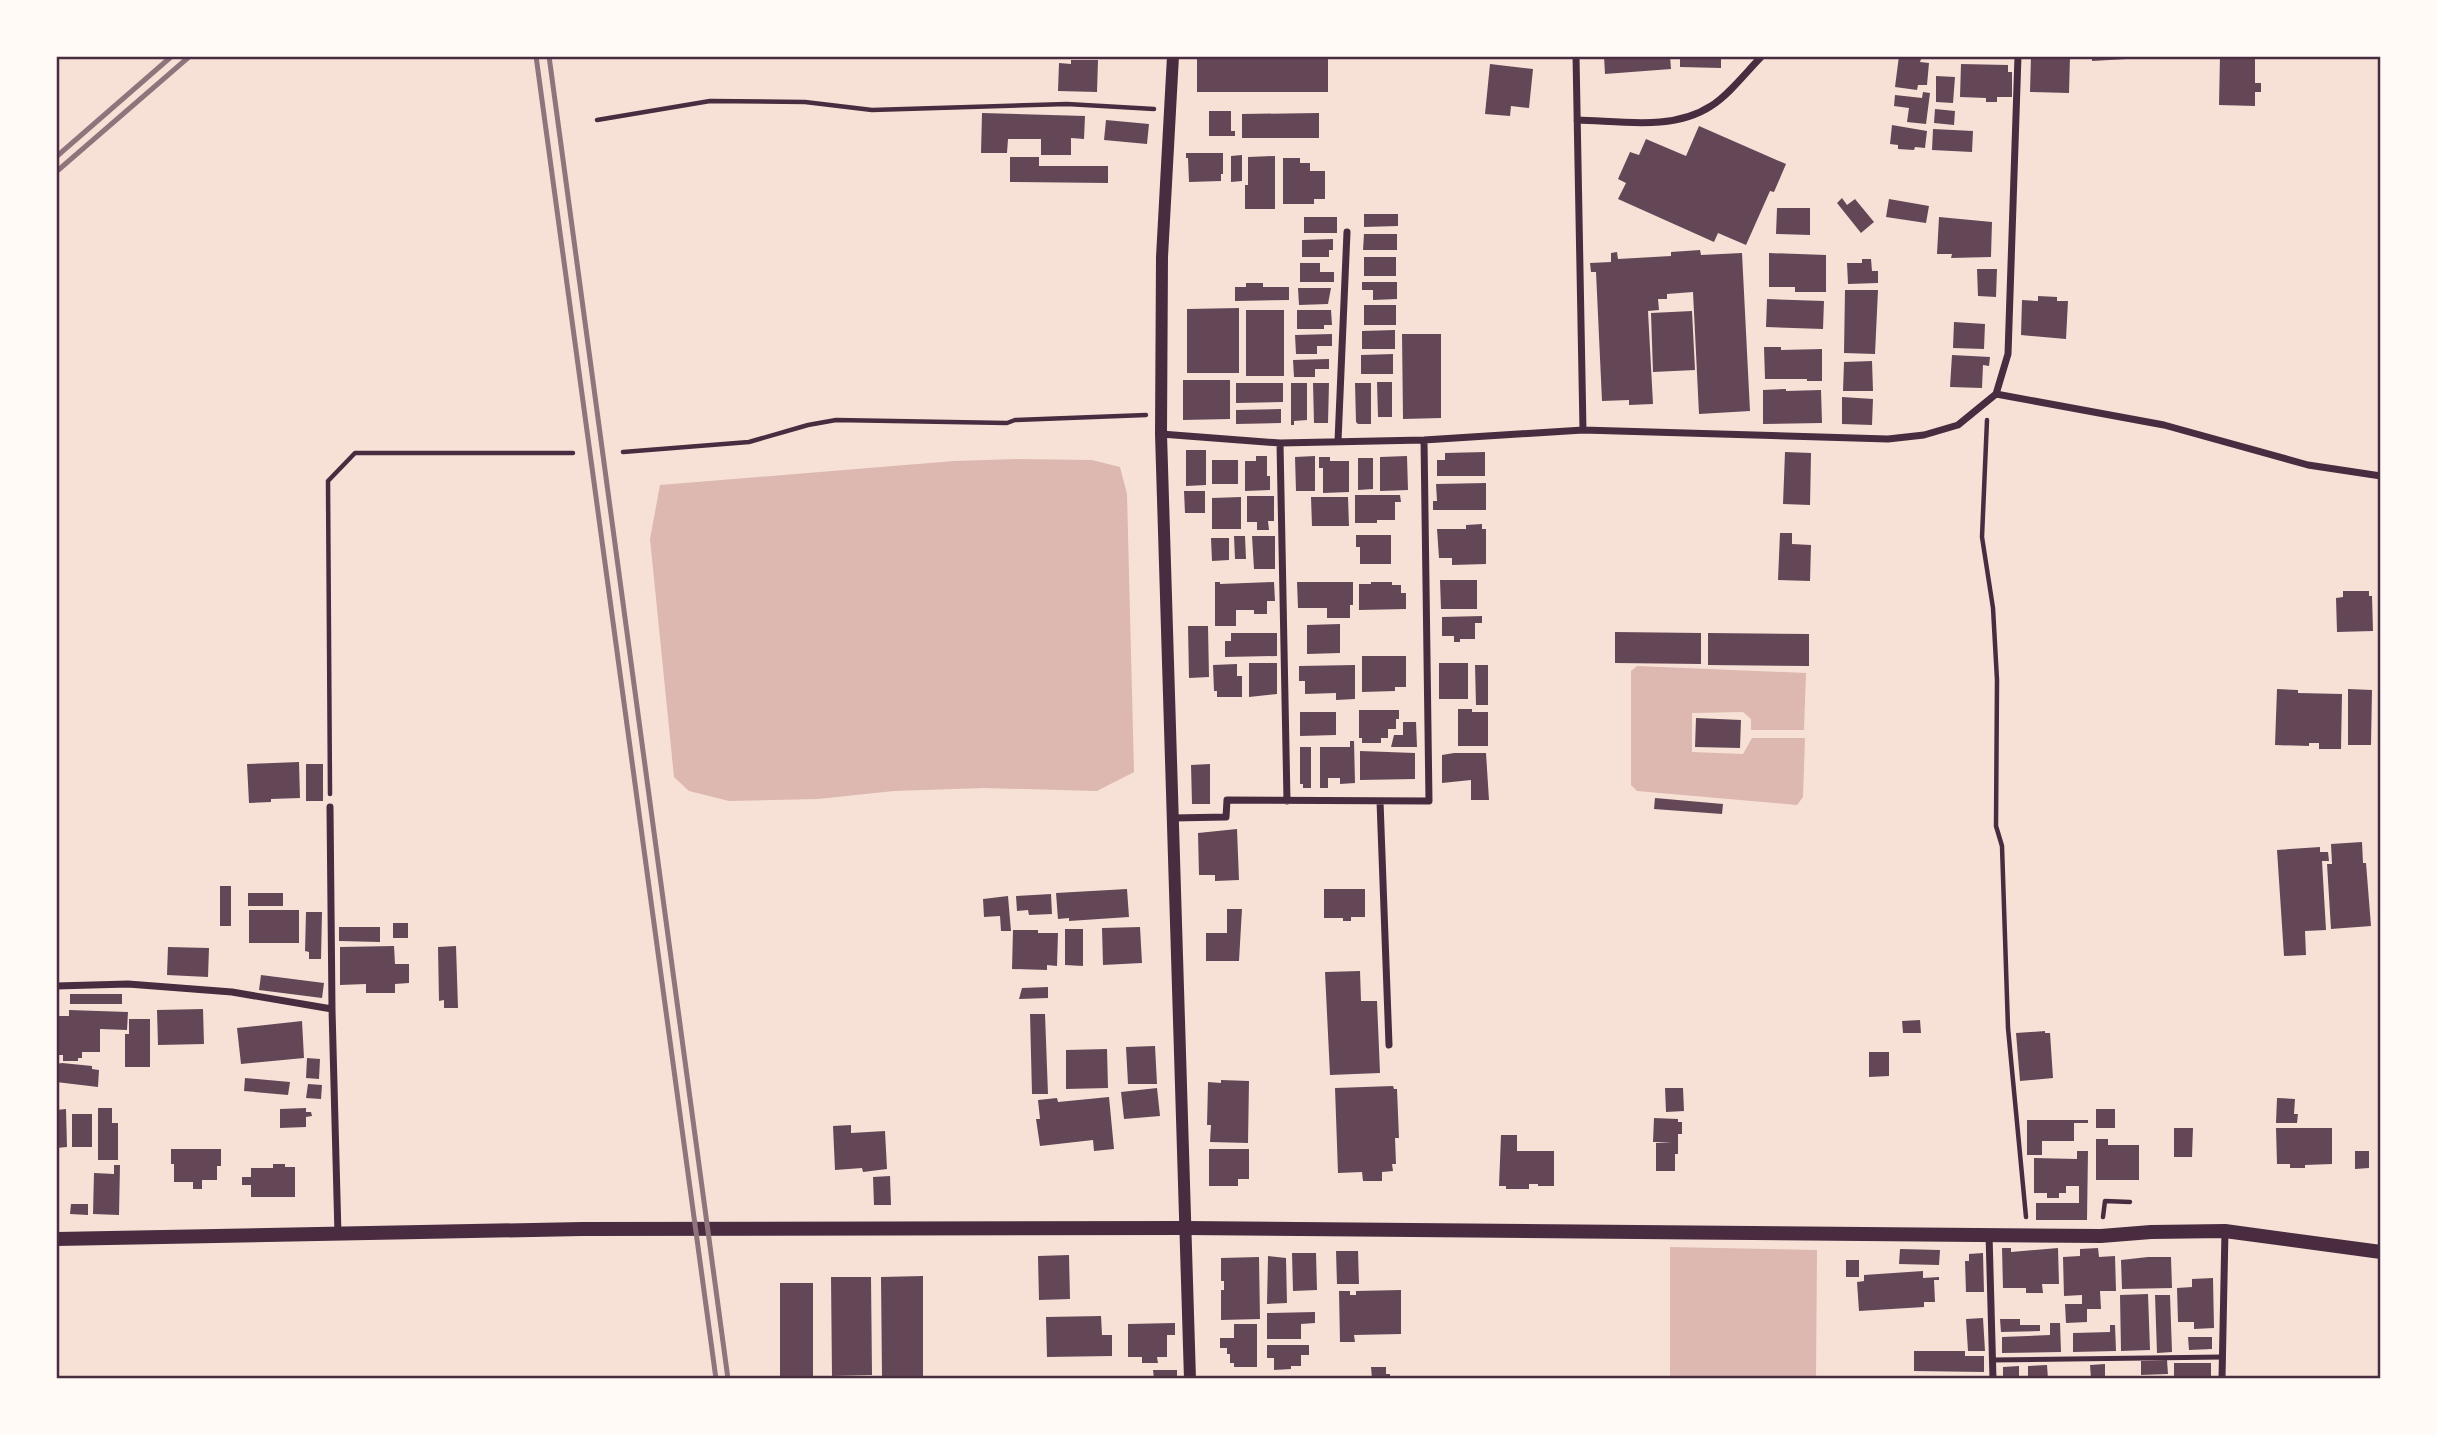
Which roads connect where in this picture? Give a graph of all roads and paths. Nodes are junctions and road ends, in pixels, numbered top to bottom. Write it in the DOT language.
graph roads {
  1 [pos="1173,56"];
  2 [pos="1576,56"];
  3 [pos="1762,56"];
  4 [pos="2018,56"];
  5 [pos="1169,110"];
  6 [pos="597,120"];
  7 [pos="1577,120"];
  8 [pos="1347,232"];
  9 [pos="1996,394"];
  10 [pos="1987,401"];
  11 [pos="1161,415"];
  12 [pos="1583,430"];
  13 [pos="1161,434"];
  14 [pos="1424,440"];
  15 [pos="1338,441"];
  16 [pos="1280,443"];
  17 [pos="623,452"];
  18 [pos="573,453"];
  19 [pos="2381,476"];
  20 [pos="1287,801"];
  21 [pos="1380,801"];
  22 [pos="330,807"];
  23 [pos="1174,818"];
  24 [pos="56,986"];
  25 [pos="332,1009"];
  26 [pos="1389,1045"];
  27 [pos="2130,1202"];
  28 [pos="1186,1228"];
  29 [pos="2225,1231"];
  30 [pos="1989,1234"];
  31 [pos="2027,1234"];
  32 [pos="338,1235"];
  33 [pos="2102,1236"];
  34 [pos="56,1239"];
  35 [pos="2381,1252"];
  36 [pos="2222,1357"];
  37 [pos="1993,1360"];
  38 [pos="1190,1379"];
  39 [pos="1993,1379"];
  40 [pos="2222,1379"];
  1 -- 5 [label="street"];
  2 -- 7 [label="street"];
  3 -- 7 [label="street"];
  4 -- 9 [label="street"];
  5 -- 6 [label="path"];
  5 -- 11 [label="street"];
  7 -- 12 [label="street"];
  8 -- 15 [label="street"];
  9 -- 10 [label="street"];
  9 -- 19 [label="street"];
  10 -- 12 [label="street"];
  10 -- 31 [label="path"];
  11 -- 13 [label="street"];
  11 -- 17 [label="path"];
  12 -- 14 [label="street"];
  13 -- 16 [label="street"];
  13 -- 23 [label="street"];
  14 -- 15 [label="street"];
  14 -- 21 [label="street"];
  15 -- 16 [label="street"];
  16 -- 20 [label="street"];
  18 -- 22 [label="path"];
  20 -- 21 [label="street"];
  20 -- 23 [label="street"];
  21 -- 26 [label="street"];
  22 -- 25 [label="street"];
  23 -- 28 [label="street"];
  24 -- 25 [label="street"];
  25 -- 32 [label="street"];
  27 -- 33 [label="path"];
  28 -- 30 [label="main road"];
  28 -- 32 [label="main road"];
  28 -- 38 [label="street"];
  29 -- 33 [label="main road"];
  29 -- 35 [label="main road"];
  29 -- 36 [label="street"];
  30 -- 31 [label="main road"];
  30 -- 37 [label="street"];
  31 -- 33 [label="main road"];
  32 -- 34 [label="main road"];
  36 -- 37 [label="lane"];
  36 -- 40 [label="street"];
  37 -- 39 [label="street"];
}
